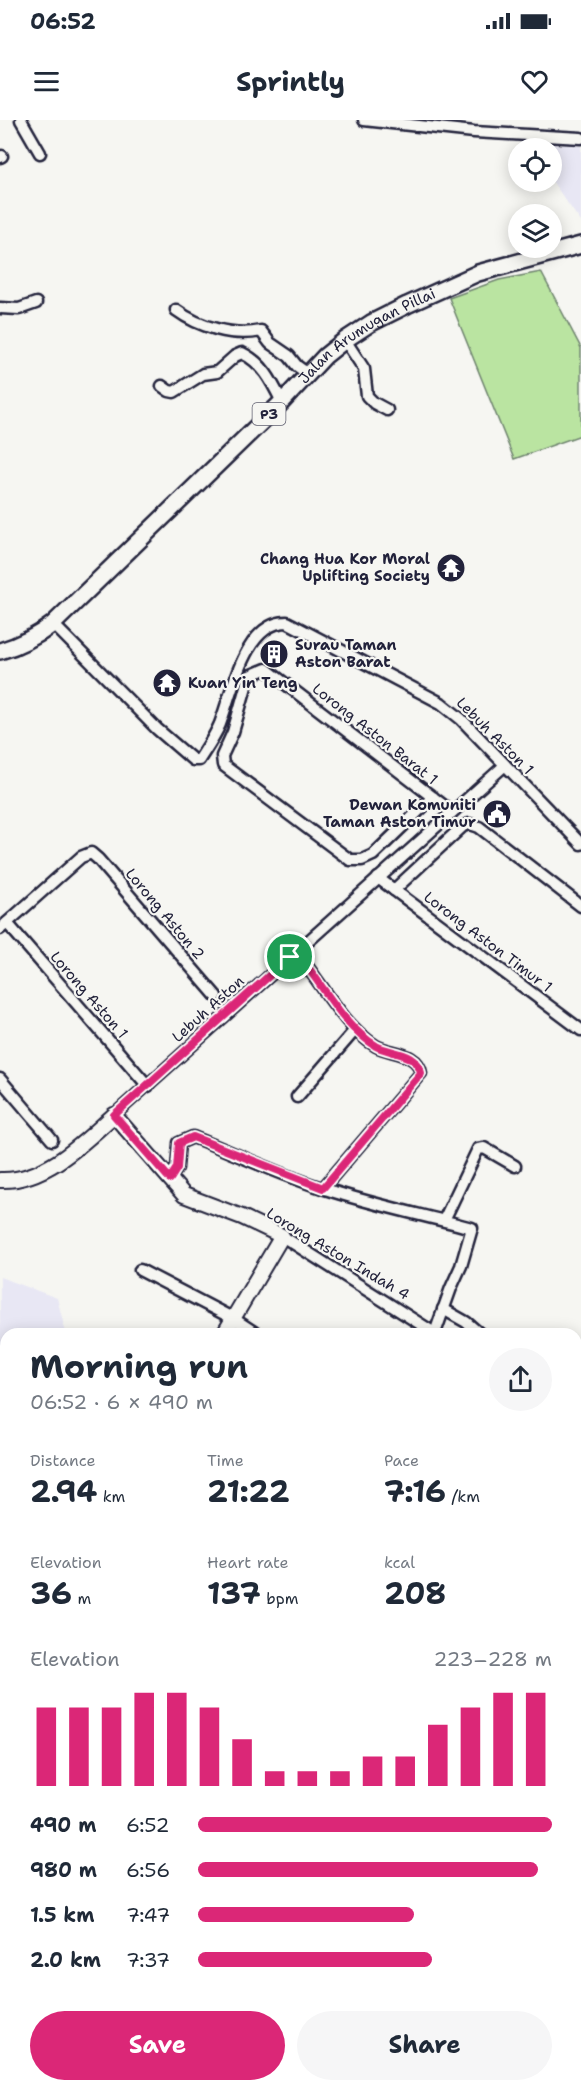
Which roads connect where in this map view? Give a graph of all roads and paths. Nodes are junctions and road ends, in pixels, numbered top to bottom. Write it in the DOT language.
graph roads {
  1 [pos="21,120"];
  2 [pos="364,120"];
  3 [pos="400,122"];
  4 [pos="581,138"];
  5 [pos="40,153"];
  6 [pos="581,245"];
  7 [pos="36,303"];
  8 [pos="0,308"];
  9 [pos="176,310"];
  10 [pos="345,340"];
  11 [pos="308,374"];
  12 [pos="162,386"];
  13 [pos="282,402"];
  14 [pos="387,410"];
  15 [pos="53,624"];
  16 [pos="0,651"];
  17 [pos="504,766"];
  18 [pos="433,797"];
  19 [pos="452,812"];
  20 [pos="580,840"];
  21 [pos="378,878"];
  22 [pos="394,890"];
  23 [pos="581,906"];
  24 [pos="3,926"];
  25 [pos="290,957"];
  26 [pos="216,996"];
  27 [pos="355,1030"];
  28 [pos="581,1030"];
  29 [pos="0,1079"];
  30 [pos="148,1086"];
  31 [pos="297,1097"];
  32 [pos="114,1115"];
  33 [pos="52,1140"];
  34 [pos="516,1167"];
  35 [pos="170,1179"];
  36 [pos="0,1180"];
  37 [pos="323,1188"];
  38 [pos="444,1220"];
  39 [pos="282,1236"];
  40 [pos="140,1270"];
  41 [pos="443,1309"];
  42 [pos="234,1319"];
  43 [pos="228,1328"];
  44 [pos="248,1328"];
  45 [pos="427,1328"];
  46 [pos="437,1328"];
  47 [pos="473,1328"];
  1 -- 5 [label="street"];
  2 -- 3 [label="street"];
  3 -- 4 [label="street"];
  6 -- 10 [label="main road, Jalan Arumugan Pillai / P3"];
  7 -- 8 [label="street"];
  9 -- 11 [label="street"];
  10 -- 11 [label="main road, Jalan Arumugan Pillai / P3"];
  10 -- 14 [label="street"];
  11 -- 13 [label="main road, Jalan Arumugan Pillai / P3"];
  12 -- 13 [label="street"];
  13 -- 15 [label="main road, Jalan Arumugan Pillai / P3"];
  15 -- 16 [label="main road, Jalan Arumugan Pillai / P3"];
  15 -- 17 [label="street, Lebuh Aston 1"];
  17 -- 19 [label="street, Lebuh Aston"];
  17 -- 20 [label="street, Lebuh Aston 1"];
  18 -- 18 [label="street, Lorong Aston Barat 1"];
  18 -- 19 [label="street, Lorong Aston Barat 1"];
  19 -- 21 [label="street, Lebuh Aston"];
  21 -- 22 [label="street, Lorong Aston Timur 1"];
  21 -- 25 [label="street, Lebuh Aston"];
  22 -- 23 [label="street"];
  22 -- 28 [label="street, Lorong Aston Timur 1"];
  24 -- 26 [label="street, Lorong Aston 2"];
  24 -- 30 [label="street, Lorong Aston 1"];
  25 -- 27 [label="street"];
  25 -- 30 [label="street, Lebuh Aston"];
  27 -- 31 [label="street"];
  27 -- 37 [label="street"];
  29 -- 33 [label="street"];
  30 -- 32 [label="street, Lebuh Aston"];
  32 -- 35 [label="street, Lorong Aston Indah 4"];
  32 -- 36 [label="street, Lebuh Aston"];
  34 -- 38 [label="street"];
  35 -- 37 [label="street"];
  35 -- 39 [label="street, Lorong Aston Indah 4"];
  37 -- 38 [label="street"];
  38 -- 41 [label="street"];
  39 -- 42 [label="street"];
  39 -- 45 [label="street, Lorong Aston Indah 4"];
  40 -- 42 [label="street"];
  41 -- 46 [label="street"];
  41 -- 47 [label="street"];
  42 -- 43 [label="street"];
  42 -- 44 [label="street"];
}
